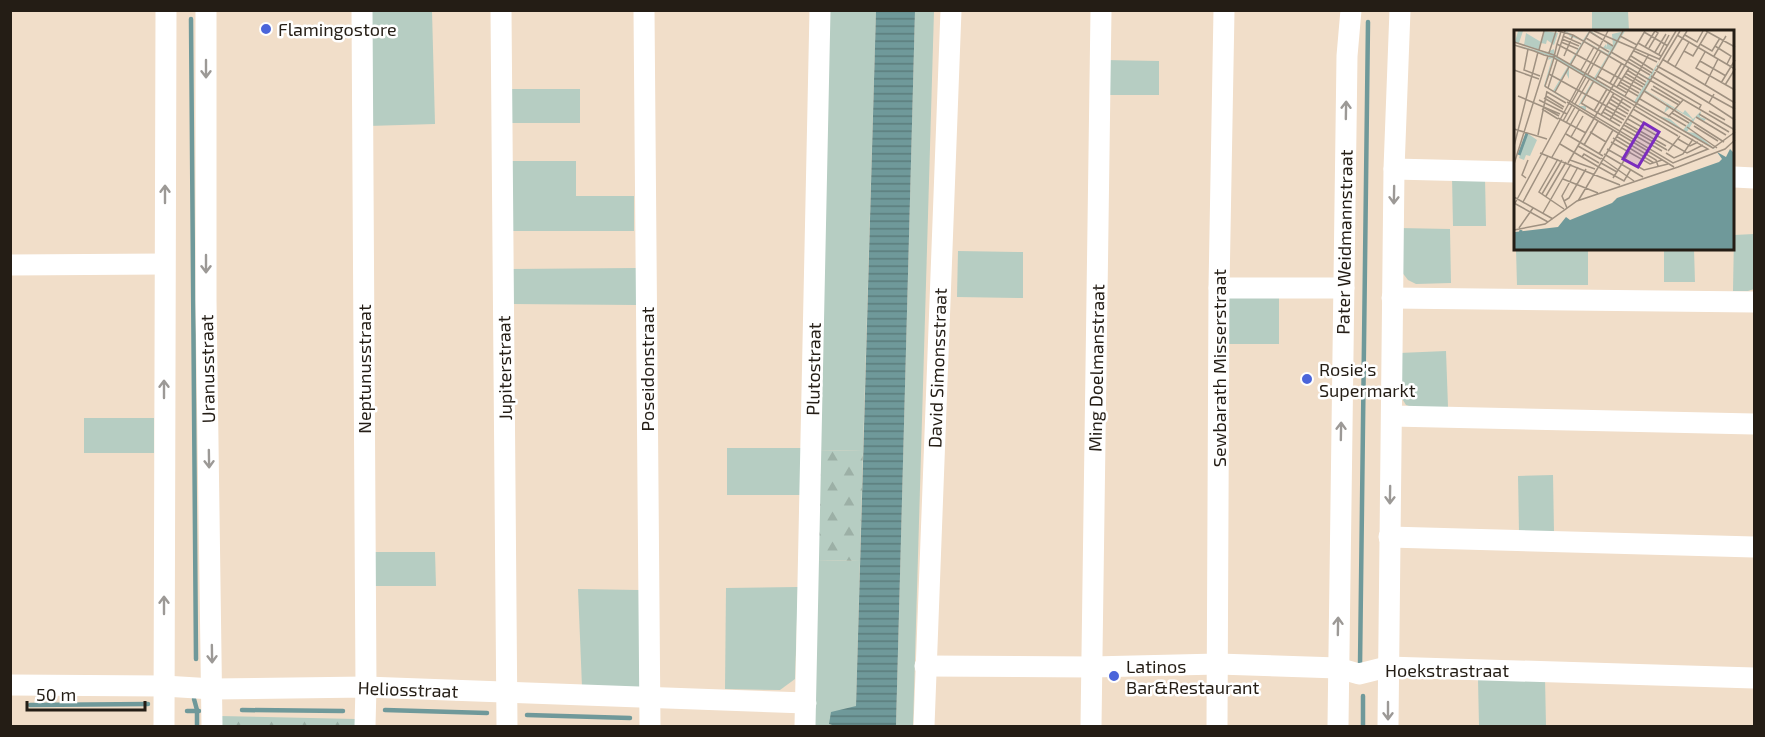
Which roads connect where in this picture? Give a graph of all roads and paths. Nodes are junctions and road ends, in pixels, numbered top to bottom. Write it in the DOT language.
graph roads {
  1 [pos="166,10"];
  2 [pos="206,10"];
  3 [pos="362,10"];
  4 [pos="501,10"];
  5 [pos="644,10"];
  6 [pos="820,10"];
  7 [pos="951,10"];
  8 [pos="1101,10"];
  9 [pos="1224,10"];
  10 [pos="1351,10"];
  11 [pos="1400,10"];
  12 [pos="1394,169"];
  13 [pos="1514,172"];
  14 [pos="1735,177"];
  15 [pos="1755,178"];
  16 [pos="164,264"];
  17 [pos="10,266"];
  18 [pos="1219,288"];
  19 [pos="1344,288"];
  20 [pos="1392,298"];
  21 [pos="1755,302"];
  22 [pos="1392,416"];
  23 [pos="1755,424"];
  24 [pos="1389,537"];
  25 [pos="1755,548"];
  26 [pos="1218,664"];
  27 [pos="925,666"];
  28 [pos="1092,667"];
  29 [pos="1388,667"];
  30 [pos="1338,668"];
  31 [pos="1755,678"];
  32 [pos="10,685"];
  33 [pos="164,686"];
  34 [pos="366,687"];
  35 [pos="213,689"];
  36 [pos="507,692"];
  37 [pos="650,698"];
  38 [pos="806,703"];
  39 [pos="164,726"];
  40 [pos="212,726"];
  41 [pos="365,726"];
  42 [pos="507,726"];
  43 [pos="650,726"];
  44 [pos="806,726"];
  45 [pos="924,726"];
  46 [pos="1091,726"];
  47 [pos="1217,726"];
  48 [pos="1338,726"];
  49 [pos="1388,726"];
  16 -- 1 [label="street, one-way"];
  2 -- 35 [label="street, Uranusstraat, one-way"];
  3 -- 34 [label="street, Neptunusstraat"];
  4 -- 36 [label="street, Jupiterstraat"];
  5 -- 37 [label="street, Poseidonstraat"];
  6 -- 38 [label="street, Plutostraat"];
  7 -- 27 [label="street, David Simonsstraat"];
  8 -- 28 [label="street, Ming Doelmanstraat"];
  9 -- 18 [label="street, Sewbarath Misserstraat"];
  19 -- 10 [label="street, Pater Weidmannstraat, one-way"];
  11 -- 12 [label="street"];
  12 -- 13 [label="street"];
  12 -- 20 [label="street, one-way"];
  14 -- 15 [label="street"];
  16 -- 17 [label="street"];
  33 -- 16 [label="street, one-way"];
  18 -- 19 [label="street"];
  18 -- 26 [label="street, Sewbarath Misserstraat"];
  30 -- 19 [label="street, Pater Weidmannstraat, one-way"];
  20 -- 21 [label="street"];
  20 -- 22 [label="street"];
  22 -- 23 [label="street"];
  22 -- 24 [label="street, one-way"];
  24 -- 25 [label="street"];
  24 -- 29 [label="street"];
  26 -- 28 [label="street, Hoekstrastraat"];
  26 -- 30 [label="street, Hoekstrastraat"];
  26 -- 47 [label="street, Sewbarath Misserstraat"];
  27 -- 28 [label="street, Hoekstrastraat"];
  27 -- 45 [label="street, David Simonsstraat"];
  28 -- 46 [label="street, Ming Doelmanstraat"];
  29 -- 30 [label="street, Hoekstrastraat"];
  29 -- 31 [label="street, Hoekstrastraat"];
  29 -- 49 [label="street, one-way"];
  30 -- 48 [label="street, Pater Weidmannstraat"];
  32 -- 33 [label="street, Heliosstraat"];
  33 -- 35 [label="street, Heliosstraat"];
  33 -- 39 [label="street"];
  34 -- 35 [label="street, Heliosstraat"];
  34 -- 36 [label="street, Heliosstraat"];
  34 -- 41 [label="street, Neptunusstraat"];
  35 -- 40 [label="street, Uranusstraat"];
  36 -- 37 [label="street, Heliosstraat"];
  36 -- 42 [label="street, Jupiterstraat"];
  37 -- 38 [label="street, Heliosstraat"];
  37 -- 43 [label="street, Poseidonstraat"];
  38 -- 44 [label="street, Plutostraat"];
}
